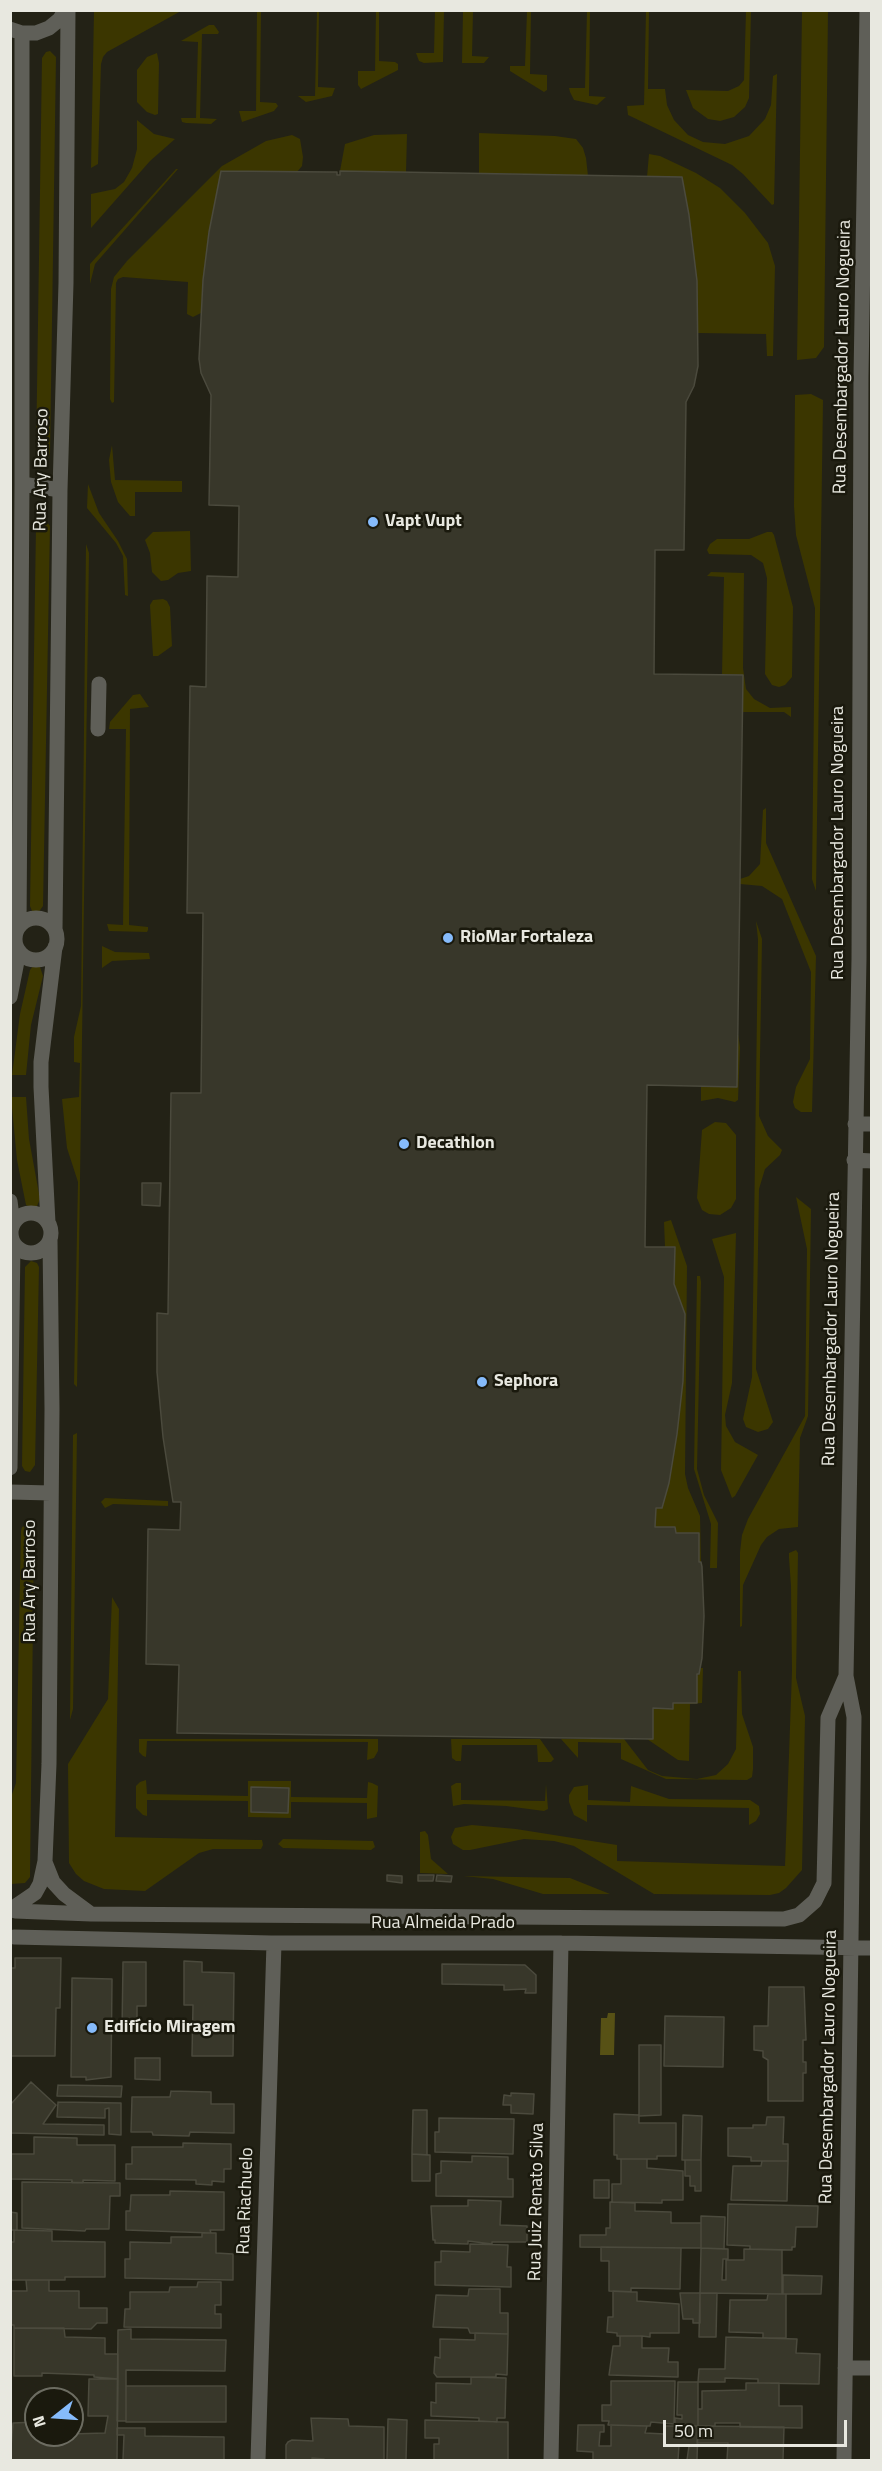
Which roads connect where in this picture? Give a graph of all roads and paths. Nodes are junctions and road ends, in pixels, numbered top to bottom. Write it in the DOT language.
graph roads {
  1 [pos="66,10"];
  2 [pos="867,10"];
  3 [pos="16,31"];
  4 [pos="866,377"];
  5 [pos="22,484"];
  6 [pos="60,490"];
  7 [pos="99,684"];
  8 [pos="98,729"];
  9 [pos="55,930"];
  10 [pos="16,940"];
  11 [pos="55,947"];
  12 [pos="10,997"];
  13 [pos="855,1124"];
  14 [pos="872,1124"];
  15 [pos="854,1160"];
  16 [pos="872,1161"];
  17 [pos="10,1201"];
  18 [pos="48,1223"];
  19 [pos="12,1234"];
  20 [pos="50,1240"];
  21 [pos="10,1468"];
  22 [pos="10,1492"];
  23 [pos="51,1494"];
  24 [pos="846,1676"];
  25 [pos="45,1861"];
  26 [pos="13,1908"];
  27 [pos="91,1914"];
  28 [pos="799,1915"];
  29 [pos="12,1939"];
  30 [pos="274,1943"];
  31 [pos="561,1943"];
  32 [pos="850,1948"];
  33 [pos="872,1948"];
  34 [pos="845,2368"];
  35 [pos="872,2368"];
  36 [pos="258,2460"];
  37 [pos="551,2460"];
  38 [pos="844,2460"];
  1 -- 3 [label="street"];
  1 -- 6 [label="street, Rua Ary Barroso"];
  2 -- 4 [label="street, Rua Desembargador Lauro Nogueira"];
  3 -- 5 [label="street, Rua Ary Barroso"];
  4 -- 13 [label="street, Rua Desembargador Lauro Nogueira"];
  5 -- 6 [label="street"];
  5 -- 10 [label="street, Rua Ary Barroso"];
  6 -- 9 [label="street, Rua Ary Barroso"];
  7 -- 8 [label="street"];
  9 -- 10 [label="street"];
  9 -- 11 [label="street"];
  10 -- 11 [label="street"];
  10 -- 12 [label="street, Rua Ary Barroso"];
  11 -- 18 [label="street"];
  13 -- 14 [label="street"];
  13 -- 15 [label="street, Rua Desembargador Lauro Nogueira"];
  15 -- 16 [label="street"];
  15 -- 24 [label="street, Rua Desembargador Lauro Nogueira"];
  17 -- 19 [label="street"];
  18 -- 19 [label="street"];
  18 -- 20 [label="street"];
  19 -- 20 [label="street"];
  19 -- 21 [label="street"];
  20 -- 23 [label="street, Rua Ary Barroso"];
  22 -- 23 [label="street"];
  23 -- 25 [label="street, Rua Ary Barroso"];
  24 -- 28 [label="street, Rua Desembargador Lauro Nogueira"];
  24 -- 32 [label="street, Rua Desembargador Lauro Nogueira"];
  25 -- 26 [label="street, Rua Ary Barroso"];
  25 -- 27 [label="street"];
  26 -- 27 [label="street, Rua Almeida Prado"];
  26 -- 29 [label="street"];
  27 -- 28 [label="street, Rua Almeida Prado"];
  29 -- 30 [label="street, Rua Almeida Prado"];
  30 -- 31 [label="street, Rua Almeida Prado"];
  30 -- 36 [label="street, Rua Riachuelo"];
  31 -- 32 [label="street, Rua Almeida Prado"];
  31 -- 37 [label="street, Rua Juiz Renato Silva"];
  32 -- 33 [label="street, Rua Almeida Prado"];
  32 -- 34 [label="street, Rua Desembargador Lauro Nogueira"];
  34 -- 35 [label="street"];
  34 -- 38 [label="street, Rua Desembargador Lauro Nogueira"];
}
